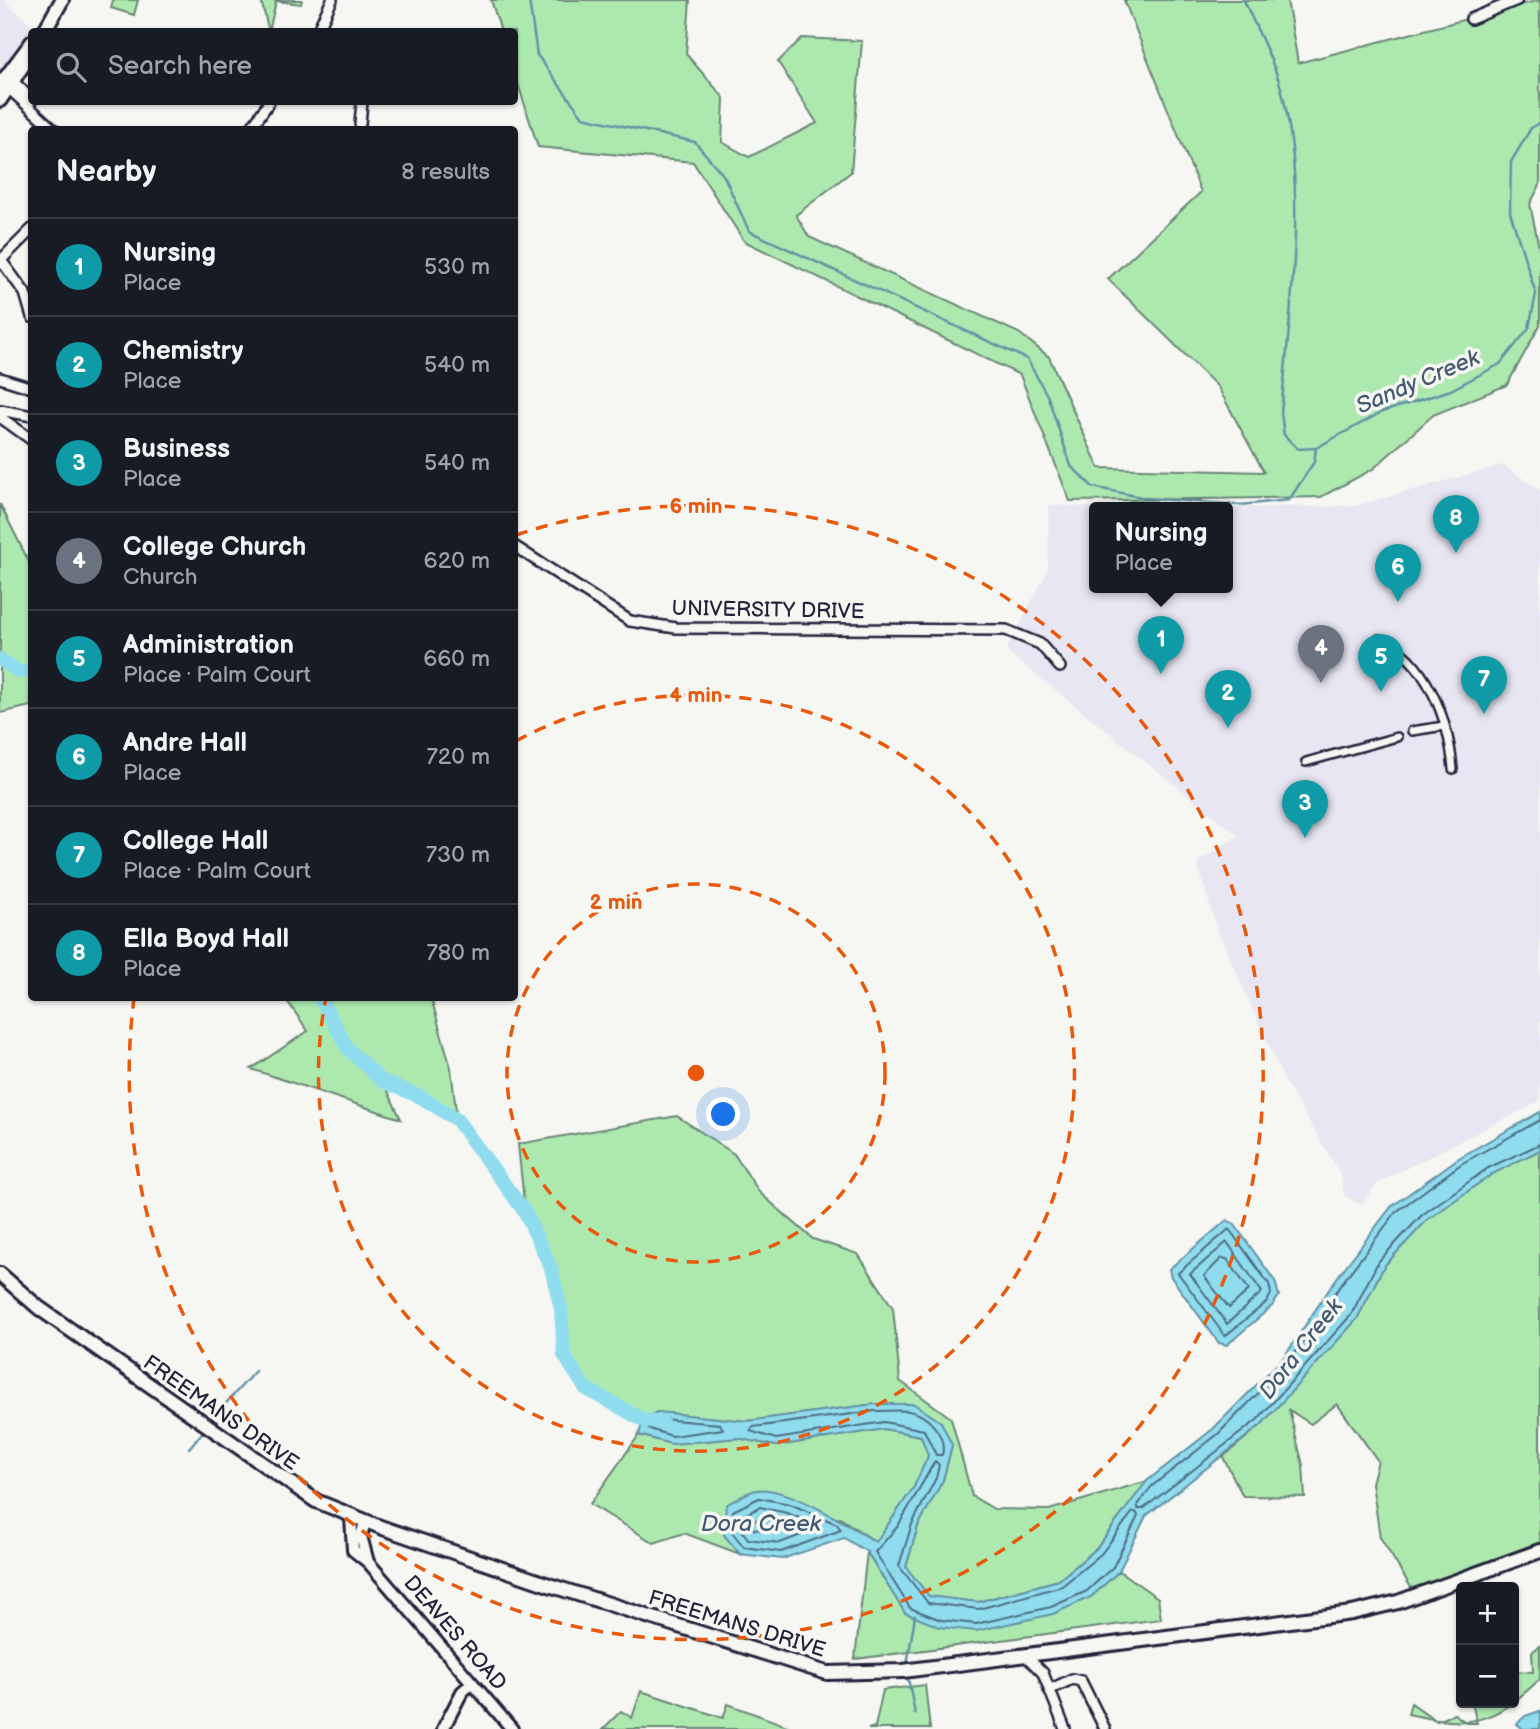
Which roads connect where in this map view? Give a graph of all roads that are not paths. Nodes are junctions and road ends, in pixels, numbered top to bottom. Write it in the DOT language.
graph roads {
  1 [pos="332,0"];
  2 [pos="1517,0"];
  3 [pos="59,5"];
  4 [pos="1471,19"];
  5 [pos="45,28"];
  6 [pos="319,28"];
  7 [pos="28,48"];
  8 [pos="28,57"];
  9 [pos="7,82"];
  10 [pos="28,98"];
  11 [pos="0,100"];
  12 [pos="28,103"];
  13 [pos="30,105"];
  14 [pos="35,105"];
  15 [pos="268,105"];
  16 [pos="362,105"];
  17 [pos="360,124"];
  18 [pos="51,126"];
  19 [pos="52,126"];
  20 [pos="253,126"];
  21 [pos="28,233"];
  22 [pos="1,259"];
  23 [pos="28,290"];
  24 [pos="0,377"];
  25 [pos="28,387"];
  26 [pos="0,410"];
  27 [pos="28,415"];
  28 [pos="0,417"];
  29 [pos="28,437"];
  30 [pos="518,550"];
  31 [pos="1379,639"];
  32 [pos="1060,667"];
  33 [pos="1444,726"];
  34 [pos="1412,731"];
  35 [pos="1396,737"];
  36 [pos="1306,762"];
  37 [pos="1452,769"];
  38 [pos="0,1275"];
  39 [pos="351,1517"];
  40 [pos="365,1522"];
  41 [pos="1540,1551"];
  42 [pos="368,1562"];
  43 [pos="1058,1651"];
  44 [pos="1025,1656"];
  45 [pos="1042,1673"];
  46 [pos="471,1684"];
  47 [pos="1049,1690"];
  48 [pos="443,1729"];
  49 [pos="512,1729"];
  50 [pos="1065,1729"];
  51 [pos="1105,1729"];
  1 -- 6 [label="street"];
  2 -- 4 [label="street"];
  3 -- 5 [label="main road"];
  7 -- 9 [label="main road"];
  8 -- 9 [label="main road"];
  9 -- 10 [label="street"];
  9 -- 11 [label="main road"];
  9 -- 12 [label="street"];
  13 -- 18 [label="street"];
  14 -- 19 [label="street"];
  15 -- 20 [label="street"];
  16 -- 17 [label="street"];
  21 -- 22 [label="street"];
  22 -- 23 [label="street"];
  24 -- 25 [label="street"];
  26 -- 27 [label="street"];
  28 -- 29 [label="street"];
  30 -- 32 [label="street, UNIVERSITY DRIVE"];
  31 -- 33 [label="street"];
  33 -- 34 [label="street"];
  33 -- 37 [label="street"];
  35 -- 36 [label="street"];
  38 -- 39 [label="main road, FREEMANS DRIVE"];
  39 -- 40 [label="main road, FREEMANS DRIVE"];
  39 -- 42 [label="street, DEAVES ROAD"];
  40 -- 42 [label="street"];
  40 -- 44 [label="main road, FREEMANS DRIVE"];
  41 -- 43 [label="main road, FREEMANS DRIVE"];
  42 -- 46 [label="street, DEAVES ROAD"];
  43 -- 44 [label="main road, FREEMANS DRIVE"];
  43 -- 45 [label="street"];
  44 -- 45 [label="street"];
  45 -- 47 [label="street"];
  46 -- 48 [label="street"];
  46 -- 49 [label="street, DEAVES ROAD"];
  47 -- 50 [label="street"];
  47 -- 51 [label="street"];
}
